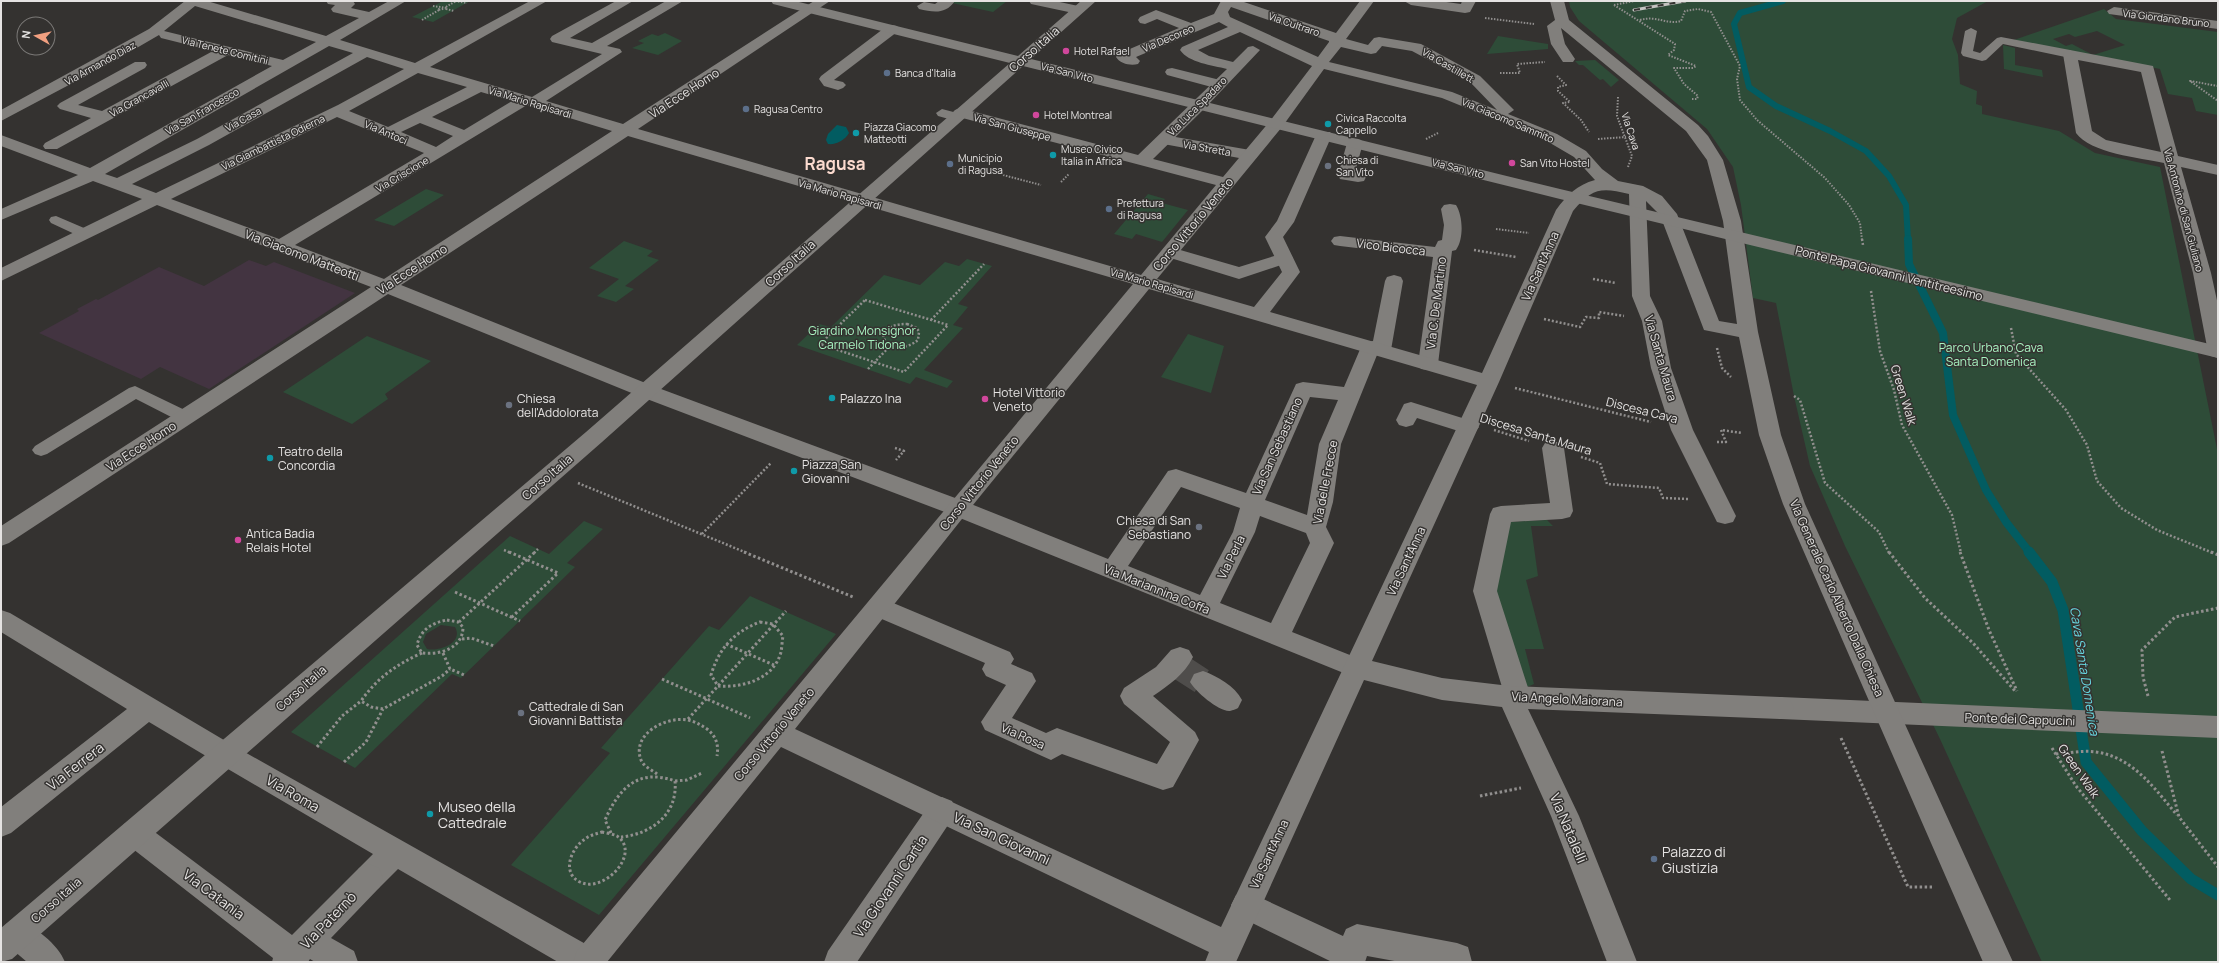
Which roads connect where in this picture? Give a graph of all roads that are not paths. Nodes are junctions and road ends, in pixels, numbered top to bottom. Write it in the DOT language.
graph roads {
  1 [pos="193,1"];
  2 [pos="333,1"];
  3 [pos="400,1"];
  4 [pos="540,1"];
  5 [pos="626,1"];
  6 [pos="676,1"];
  7 [pos="778,1"];
  8 [pos="948,1"];
  9 [pos="1036,1"];
  10 [pos="1089,1"];
  11 [pos="1363,1"];
  12 [pos="1410,1"];
  13 [pos="1557,1"];
  14 [pos="351,3"];
  15 [pos="817,5"];
  16 [pos="1467,5"];
  17 [pos="924,6"];
  18 [pos="1226,6"];
  19 [pos="1078,10"];
  20 [pos="2114,11"];
  21 [pos="371,17"];
  22 [pos="1145,20"];
  23 [pos="1558,24"];
  24 [pos="2218,25"];
  25 [pos="1240,26"];
  26 [pos="1191,28"];
  27 [pos="892,29"];
  28 [pos="1971,30"];
  29 [pos="166,35"];
  30 [pos="327,40"];
  31 [pos="1337,40"];
  32 [pos="596,47"];
  33 [pos="226,50"];
  34 [pos="1253,50"];
  35 [pos="366,52"];
  36 [pos="2070,54"];
  37 [pos="1568,60"];
  38 [pos="1020,61"];
  39 [pos="1133,61"];
  40 [pos="1320,64"];
  41 [pos="140,65"];
  42 [pos="284,65"];
  43 [pos="1236,67"];
  44 [pos="418,68"];
  45 [pos="1172,72"];
  46 [pos="1219,84"];
  47 [pos="838,85"];
  48 [pos="479,87"];
  49 [pos="529,102"];
  50 [pos="1200,105"];
  51 [pos="1506,110"];
  52 [pos="336,111"];
  53 [pos="953,114"];
  54 [pos="1,116"];
  55 [pos="105,117"];
  56 [pos="419,117"];
  57 [pos="1276,124"];
  58 [pos="626,131"];
  59 [pos="388,133"];
  60 [pos="1324,135"];
  61 [pos="466,136"];
  62 [pos="1,140"];
  63 [pos="1164,140"];
  64 [pos="1355,143"];
  65 [pos="51,146"];
  66 [pos="437,153"];
  67 [pos="1250,156"];
  68 [pos="2171,160"];
  69 [pos="1141,161"];
  70 [pos="2218,170"];
  71 [pos="92,174"];
  72 [pos="1358,177"];
  73 [pos="1604,179"];
  74 [pos="119,184"];
  75 [pos="1227,184"];
  76 [pos="1637,190"];
  77 [pos="1560,194"];
  78 [pos="157,199"];
  79 [pos="861,200"];
  80 [pos="1450,209"];
  81 [pos="1,215"];
  82 [pos="56,220"];
  83 [pos="86,234"];
  84 [pos="1340,241"];
  85 [pos="279,247"];
  86 [pos="1446,249"];
  87 [pos="1170,252"];
  88 [pos="1284,258"];
  89 [pos="1,275"];
  90 [pos="2210,275"];
  91 [pos="1145,281"];
  92 [pos="1394,281"];
  93 [pos="386,286"];
  94 [pos="1258,314"];
  95 [pos="1748,332"];
  96 [pos="1376,349"];
  97 [pos="2218,352"];
  98 [pos="1428,364"];
  99 [pos="1489,382"];
  100 [pos="646,391"];
  101 [pos="1351,395"];
  102 [pos="185,417"];
  103 [pos="1406,420"];
  104 [pos="1469,425"];
  105 [pos="788,444"];
  106 [pos="1553,448"];
  107 [pos="41,450"];
  108 [pos="1252,504"];
  109 [pos="958,508"];
  110 [pos="1721,508"];
  111 [pos="1315,527"];
  112 [pos="1,537"];
  113 [pos="1112,571"];
  114 [pos="879,608"];
  115 [pos="1206,608"];
  116 [pos="1,620"];
  117 [pos="1277,637"];
  118 [pos="1179,662"];
  119 [pos="1356,668"];
  120 [pos="1204,682"];
  121 [pos="1514,697"];
  122 [pos="1229,700"];
  123 [pos="148,708"];
  124 [pos="1846,711"];
  125 [pos="765,726"];
  126 [pos="2218,727"];
  127 [pos="224,754"];
  128 [pos="942,810"];
  129 [pos="1,824"];
  130 [pos="134,833"];
  131 [pos="395,852"];
  132 [pos="1246,905"];
  133 [pos="9,941"];
  134 [pos="296,953"];
  135 [pos="1224,954"];
  136 [pos="1351,959"];
  137 [pos="50,962"];
  138 [pos="343,962"];
  139 [pos="587,962"];
  140 [pos="839,962"];
  141 [pos="1457,962"];
  142 [pos="1622,962"];
  143 [pos="1998,962"];
  1 -- 30 [label="street, Via Mario Rapisardi"];
  1 -- 54 [label="street, Via Armando Diaz"];
  2 -- 14 [label="street"];
  3 -- 21 [label="street, Via San Francesco"];
  4 -- 44 [label="street, Via Giambattista Odierna"];
  5 -- 32 [label="street"];
  6 -- 32 [label="street"];
  7 -- 15 [label="street, Via San Vito"];
  8 -- 17 [label="street"];
  9 -- 19 [label="street"];
  10 -- 19 [label="street, Corso Italia"];
  11 -- 31 [label="street, Corso Vittorio Veneto"];
  12 -- 16 [label="street"];
  13 -- 23 [label="street"];
  14 -- 21 [label="street"];
  15 -- 27 [label="street, Via San Vito"];
  15 -- 58 [label="street, Via Ecce Homo"];
  18 -- 25 [label="street, Via Giacomo Sammito"];
  18 -- 26 [label="street, Via Decoreo"];
  18 -- 31 [label="street, Via Cultraro"];
  19 -- 38 [label="street, Corso Italia"];
  20 -- 24 [label="street, Via Giordano Bruno"];
  21 -- 30 [label="street, Via San Francesco"];
  22 -- 26 [label="street"];
  23 -- 37 [label="street"];
  23 -- 95 [label="street, Via Generale Carlo Alberto Dalla Chiesa"];
  25 -- 40 [label="street, Via Giacomo Sammito"];
  25 -- 43 [label="street"];
  26 -- 39 [label="street, Via Decoreo"];
  27 -- 38 [label="street, Via San Vito"];
  27 -- 47 [label="street"];
  28 -- 36 [label="lane"];
  29 -- 33 [label="street, Via Tenete Comitini"];
  30 -- 35 [label="street, Via Mario Rapisardi"];
  30 -- 42 [label="street, Via San Francesco"];
  31 -- 40 [label="street, Corso Vittorio Veneto"];
  31 -- 51 [label="street, Via Castillett"];
  32 -- 49 [label="street, Via Criscione"];
  33 -- 42 [label="street, Via Tenete Comitini"];
  33 -- 55 [label="street, Via Grancavalli"];
  34 -- 43 [label="street, Via Luca Spadaro"];
  35 -- 44 [label="street, Via Mario Rapisardi"];
  35 -- 74 [label="street, Via Casa"];
  36 -- 68 [label="street"];
  36 -- 68 [label="street, Via Antonino di San Giuliano"];
  38 -- 50 [label="street, Via San Vito"];
  38 -- 53 [label="street, Corso Italia"];
  40 -- 57 [label="street, Corso Vittorio Veneto"];
  40 -- 73 [label="street, Via Giacomo Sammito"];
  41 -- 55 [label="street"];
  42 -- 71 [label="street, Via San Francesco"];
  43 -- 46 [label="street, Via Luca Spadaro"];
  44 -- 48 [label="street, Via Mario Rapisardi"];
  44 -- 52 [label="street, Via Giambattista Odierna"];
  45 -- 46 [label="street"];
  46 -- 50 [label="street, Via Luca Spadaro"];
  48 -- 49 [label="street, Via Mario Rapisardi"];
  48 -- 56 [label="street"];
  49 -- 58 [label="street, Via Mario Rapisardi"];
  49 -- 61 [label="street, Via Criscione"];
  50 -- 57 [label="street, Via San Vito"];
  50 -- 63 [label="street, Via Luca Spadaro"];
  52 -- 59 [label="street, Via Antoci"];
  52 -- 78 [label="street, Via Giambattista Odierna"];
  53 -- 69 [label="street, Via San Giuseppe"];
  53 -- 79 [label="street, Corso Italia"];
  55 -- 65 [label="street, Via Grancavalli"];
  56 -- 59 [label="street"];
  56 -- 61 [label="street"];
  57 -- 60 [label="street, Via San Vito"];
  57 -- 67 [label="street, Corso Vittorio Veneto"];
  58 -- 79 [label="street, Via Mario Rapisardi"];
  58 -- 93 [label="street, Via Ecce Homo"];
  59 -- 66 [label="street, Via Antoci"];
  60 -- 64 [label="street, Via San Vito"];
  60 -- 88 [label="street"];
  61 -- 66 [label="street, Via Criscione"];
  62 -- 71 [label="street, Via Giacomo Matteotti"];
  63 -- 67 [label="street, Via Stretta"];
  63 -- 69 [label="street, Via Luca Spadaro"];
  64 -- 72 [label="street"];
  64 -- 77 [label="street, Via San Vito"];
  66 -- 85 [label="street, Via Criscione"];
  67 -- 75 [label="street, Corso Vittorio Veneto"];
  68 -- 70 [label="street"];
  68 -- 90 [label="street, Via Antonino di San Giuliano"];
  69 -- 75 [label="street, Via San Giuseppe"];
  71 -- 74 [label="street, Via Giacomo Matteotti"];
  71 -- 81 [label="street, Via San Francesco"];
  73 -- 76 [label="street"];
  73 -- 99 [label="street, Via Sant'Anna"];
  74 -- 78 [label="street, Via Giacomo Matteotti"];
  75 -- 87 [label="street, Corso Vittorio Veneto"];
  76 -- 95 [label="street"];
  76 -- 110 [label="street, Via Santa Maura"];
  77 -- 97 [label="street, Ponte Papa Giovanni Ventitreesimo"];
  78 -- 83 [label="street, Via Giambattista Odierna"];
  78 -- 85 [label="street, Via Giacomo Matteotti"];
  79 -- 91 [label="street, Via Mario Rapisardi"];
  79 -- 100 [label="street, Corso Italia"];
  80 -- 86 [label="street"];
  82 -- 83 [label="lane"];
  83 -- 89 [label="street, Via Giambattista Odierna"];
  84 -- 86 [label="street, Vico Bicocca"];
  85 -- 93 [label="street, Via Giacomo Matteotti"];
  86 -- 98 [label="street, Via C. De Martino"];
  87 -- 88 [label="street"];
  87 -- 91 [label="street, Corso Vittorio Veneto"];
  88 -- 94 [label="street"];
  90 -- 97 [label="street, Via Antonino di San Giuliano"];
  91 -- 94 [label="street, Via Mario Rapisardi"];
  91 -- 109 [label="street, Corso Vittorio Veneto"];
  92 -- 96 [label="street, Via delle Frecce"];
  93 -- 100 [label="street, Via Giacomo Matteotti"];
  93 -- 102 [label="street, Via Ecce Homo"];
  94 -- 96 [label="street, Via Mario Rapisardi"];
  95 -- 143 [label="street, Via Generale Carlo Alberto Dalla Chiesa"];
  96 -- 98 [label="street, Via Mario Rapisardi"];
  96 -- 101 [label="street, Via delle Frecce"];
  98 -- 99 [label="street, Via Mario Rapisardi"];
  99 -- 104 [label="street, Via Sant'Anna"];
  100 -- 105 [label="street, Via Giacomo Matteotti"];
  100 -- 127 [label="street, Corso Italia"];
  101 -- 108 [label="street, Via San Sebastiano"];
  101 -- 111 [label="street, Via delle Frecce"];
  102 -- 107 [label="lane"];
  102 -- 112 [label="street, Via Ecce Homo"];
  103 -- 104 [label="street"];
  104 -- 119 [label="street, Via Sant'Anna"];
  105 -- 109 [label="street, Via Mariannina Coffa"];
  106 -- 121 [label="street, Via Natalelli"];
  108 -- 111 [label="street, Via San Sebastiano"];
  108 -- 113 [label="street, Via San Sebastiano"];
  108 -- 115 [label="street, Via Perla"];
  109 -- 113 [label="street, Via Mariannina Coffa"];
  109 -- 114 [label="street, Corso Vittorio Veneto"];
  111 -- 117 [label="street, Via delle Frecce"];
  113 -- 115 [label="street, Via Mariannina Coffa"];
  114 -- 118 [label="street, Via Rosa"];
  114 -- 125 [label="street, Corso Vittorio Veneto"];
  115 -- 117 [label="street, Via Mariannina Coffa"];
  116 -- 123 [label="street, Via Roma"];
  117 -- 119 [label="street, Via Mariannina Coffa"];
  119 -- 121 [label="street, Via Angelo Maiorana"];
  119 -- 132 [label="street, Via Sant'Anna"];
  120 -- 122 [label="street"];
  121 -- 124 [label="street, Via Angelo Maiorana"];
  121 -- 142 [label="street, Via Natalelli"];
  123 -- 127 [label="street, Via Roma"];
  123 -- 129 [label="street, Via Ferrera"];
  124 -- 126 [label="street, Ponte dei Cappucini"];
  125 -- 128 [label="street, Via San Giovanni"];
  125 -- 139 [label="street, Corso Vittorio Veneto"];
  127 -- 130 [label="street, Corso Italia"];
  127 -- 131 [label="street, Via Roma"];
  128 -- 135 [label="street, Via San Giovanni"];
  128 -- 140 [label="street, Via Giovanni Cartia"];
  130 -- 133 [label="street, Corso Italia"];
  130 -- 134 [label="street, Via Catania"];
  131 -- 134 [label="street, Via Paternò"];
  131 -- 139 [label="street, Via Roma"];
  132 -- 135 [label="street, Via Sant'Anna"];
  132 -- 136 [label="street"];
  133 -- 137 [label="street"];
  134 -- 138 [label="street, Via Catania"];
  136 -- 141 [label="street"];
}
